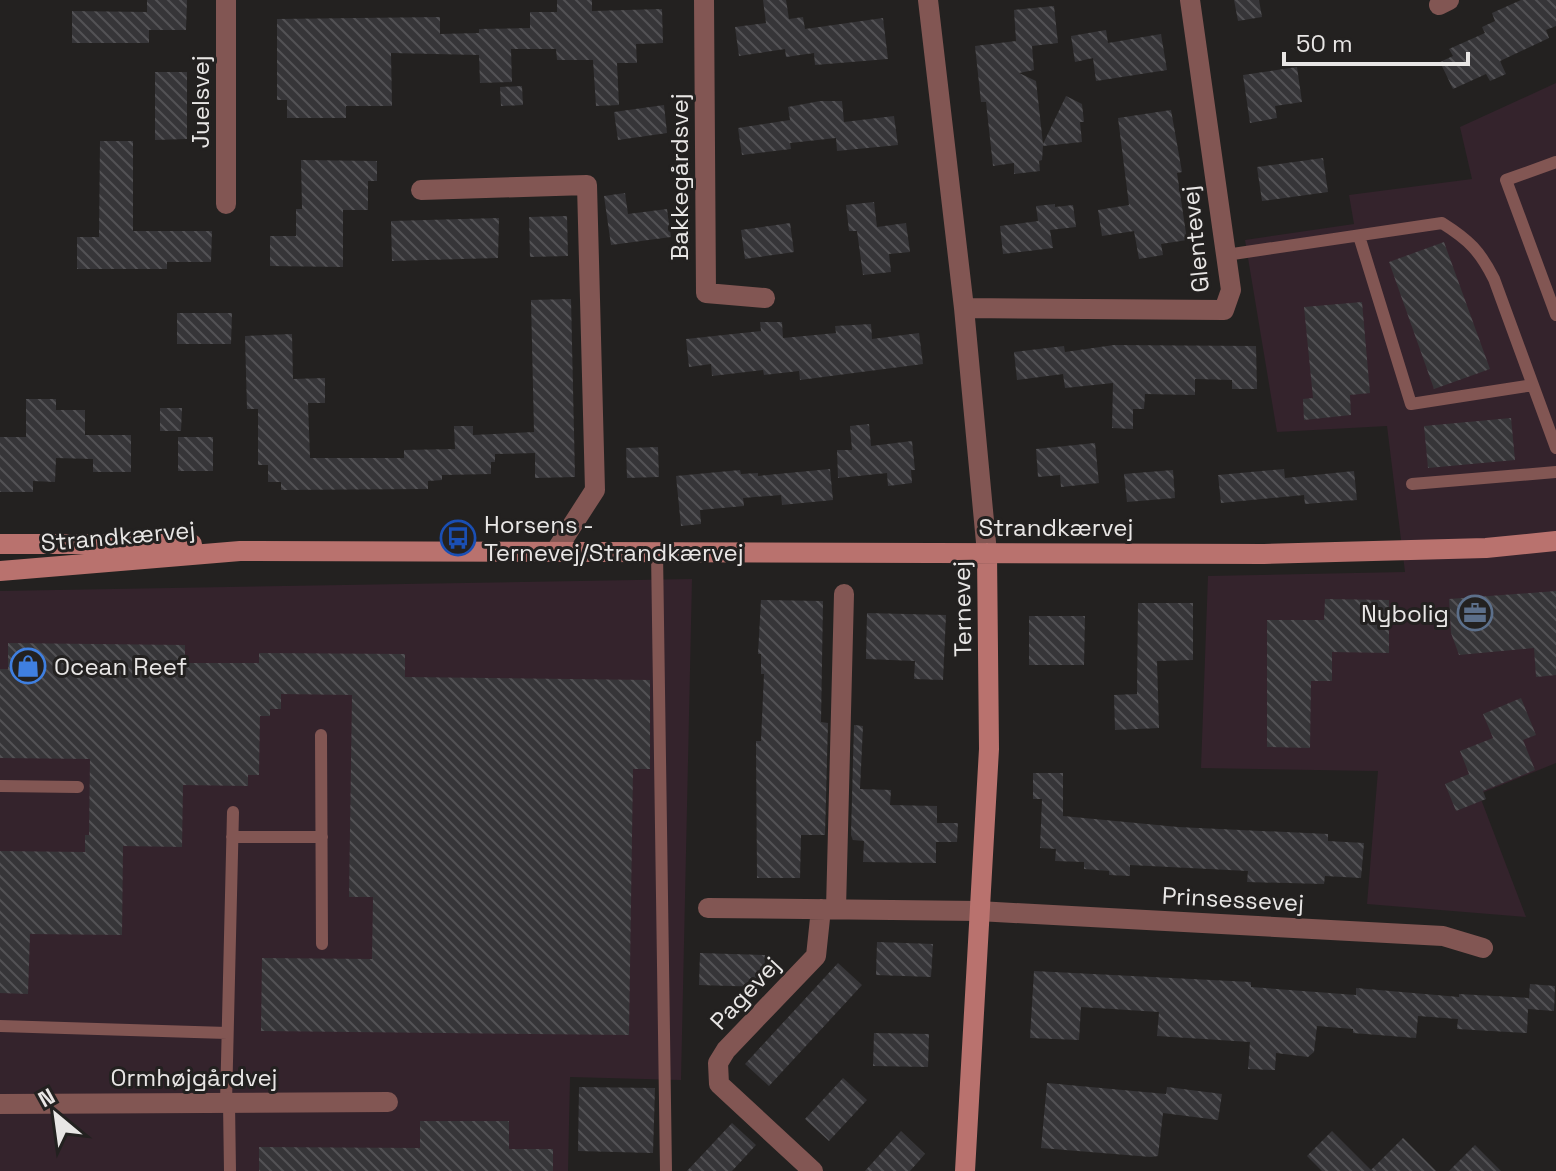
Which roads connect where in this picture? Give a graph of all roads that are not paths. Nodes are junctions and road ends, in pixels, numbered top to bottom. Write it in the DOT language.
graph roads {
  1 [pos="226,0"];
  2 [pos="704,0"];
  3 [pos="928,0"];
  4 [pos="1190,0"];
  5 [pos="1556,162"];
  6 [pos="421,190"];
  7 [pos="226,204"];
  8 [pos="1359,236"];
  9 [pos="1226,255"];
  10 [pos="765,298"];
  11 [pos="964,308"];
  12 [pos="1556,315"];
  13 [pos="1533,385"];
  14 [pos="1556,448"];
  15 [pos="1556,472"];
  16 [pos="1412,484"];
  17 [pos="1556,541"];
  18 [pos="0,544"];
  19 [pos="240,551"];
  20 [pos="555,552"];
  21 [pos="657,552"];
  22 [pos="987,553"];
  23 [pos="0,571"];
  24 [pos="844,594"];
  25 [pos="321,735"];
  26 [pos="0,786"];
  27 [pos="78,787"];
  28 [pos="233,812"];
  29 [pos="232,837"];
  30 [pos="322,837"];
  31 [pos="708,908"];
  32 [pos="829,909"];
  33 [pos="978,911"];
  34 [pos="322,944"];
  35 [pos="1483,948"];
  36 [pos="0,1026"];
  37 [pos="227,1033"];
  38 [pos="388,1102"];
  39 [pos="228,1103"];
  40 [pos="0,1104"];
  41 [pos="230,1171"];
  42 [pos="666,1171"];
  43 [pos="813,1171"];
  44 [pos="965,1171"];
  1 -- 7 [label="street, Juelsvej"];
  2 -- 10 [label="street, Bakkegårdsvej"];
  3 -- 11 [label="street, Ternevej"];
  4 -- 9 [label="street, Glentevej"];
  5 -- 12 [label="lane"];
  6 -- 20 [label="street"];
  8 -- 9 [label="lane"];
  8 -- 13 [label="lane"];
  8 -- 13 [label="lane"];
  9 -- 11 [label="street, Glentevej"];
  11 -- 22 [label="street, Ternevej"];
  13 -- 14 [label="lane"];
  15 -- 16 [label="lane"];
  17 -- 22 [label="main road, Strandkærvej"];
  18 -- 19 [label="main road, Strandkærvej"];
  19 -- 20 [label="main road, Strandkærvej"];
  19 -- 23 [label="main road, Strandkærvej"];
  20 -- 21 [label="main road, Strandkærvej"];
  21 -- 22 [label="main road, Strandkærvej"];
  21 -- 42 [label="lane"];
  22 -- 33 [label="main road, Ternevej"];
  24 -- 32 [label="street, Pagevej"];
  25 -- 30 [label="lane"];
  26 -- 27 [label="lane"];
  28 -- 29 [label="lane"];
  29 -- 30 [label="lane"];
  29 -- 37 [label="lane"];
  30 -- 34 [label="lane"];
  31 -- 32 [label="street"];
  32 -- 33 [label="street"];
  32 -- 43 [label="street, Pagevej"];
  33 -- 35 [label="street, Prinsessevej"];
  33 -- 44 [label="main road, Ternevej"];
  36 -- 37 [label="lane"];
  37 -- 39 [label="lane"];
  38 -- 39 [label="street, Ormhøjgårdvej"];
  39 -- 40 [label="street, Ormhøjgårdvej"];
  39 -- 41 [label="lane"];
}
